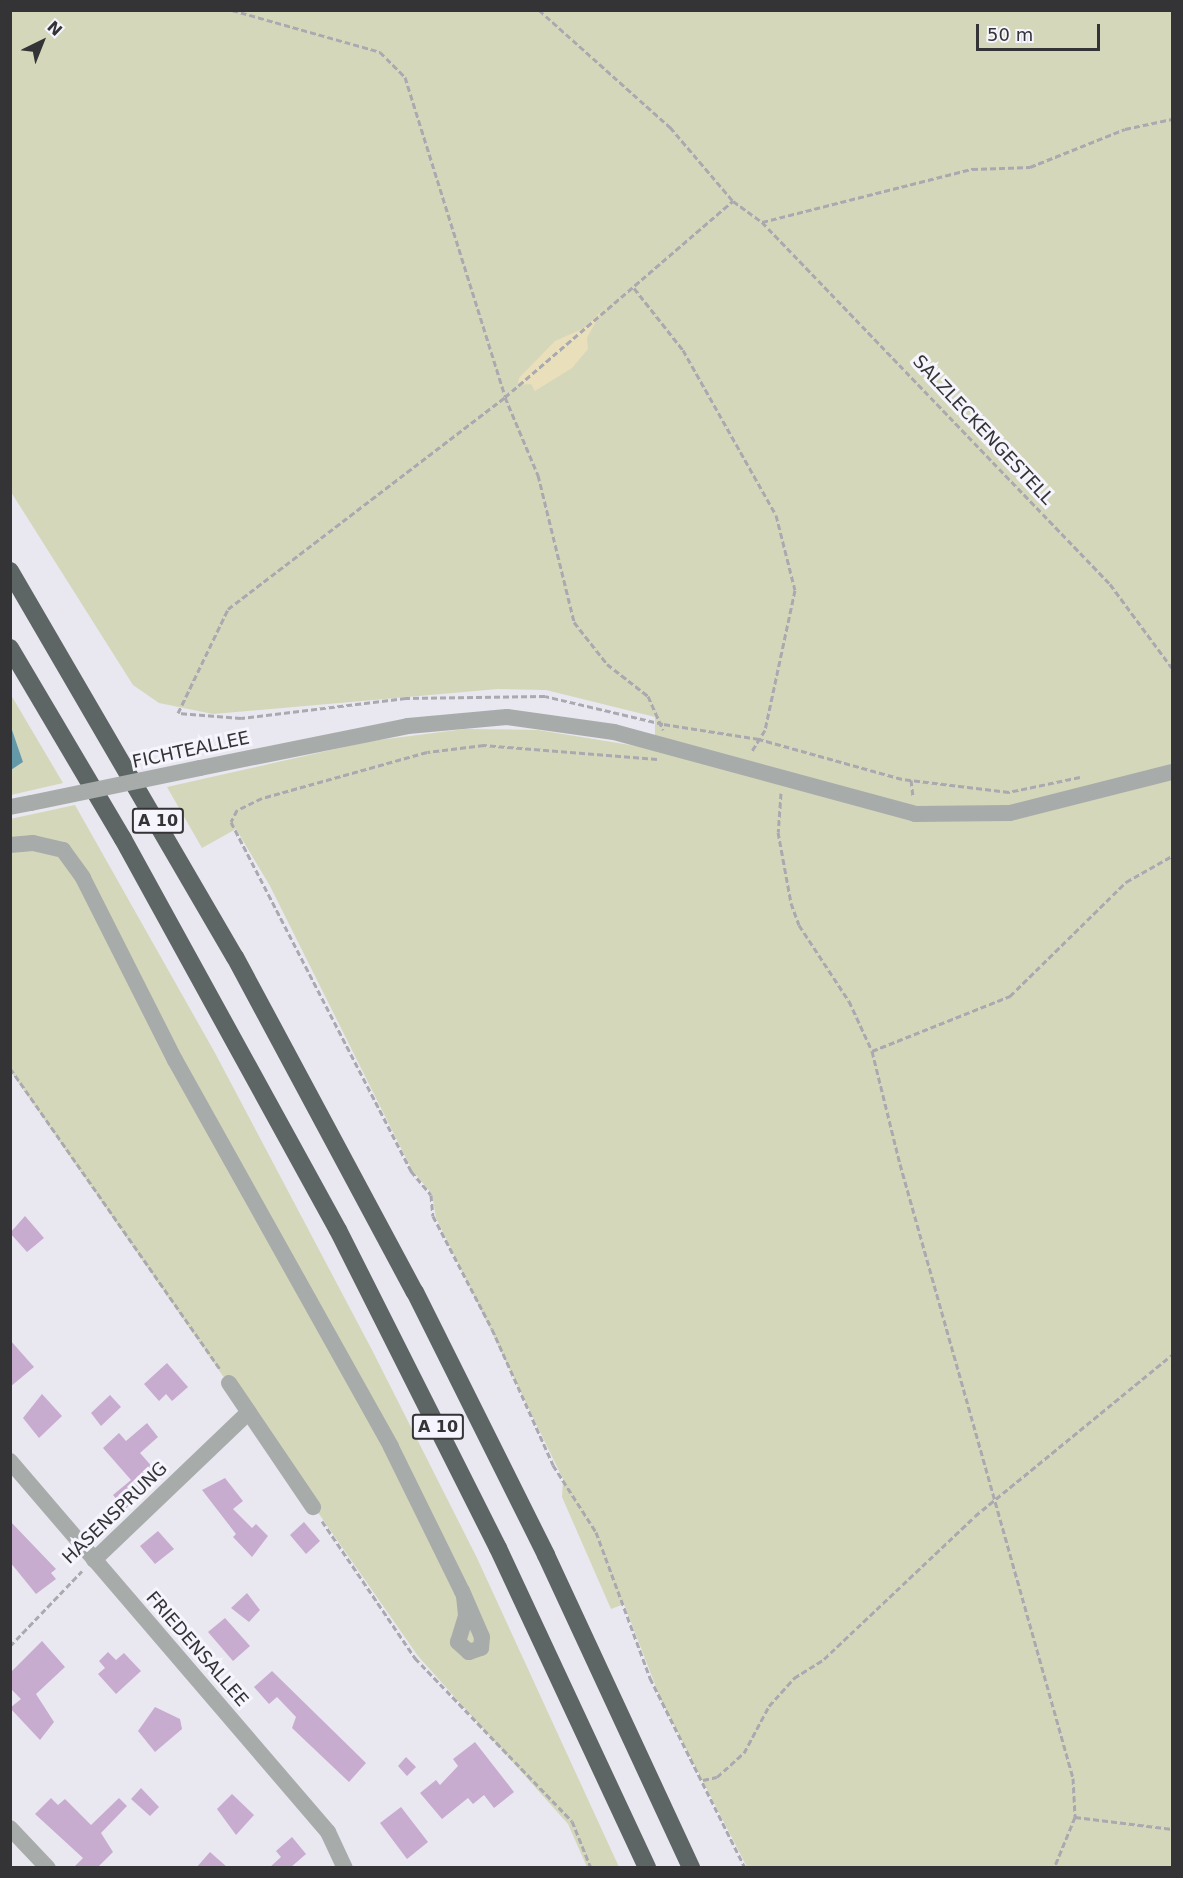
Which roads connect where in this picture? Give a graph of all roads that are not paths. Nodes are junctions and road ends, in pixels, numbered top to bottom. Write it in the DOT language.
graph roads {
  1 [pos="10,571"];
  2 [pos="10,648"];
  3 [pos="1173,772"];
  4 [pos="10,807"];
  5 [pos="10,845"];
  6 [pos="229,1383"];
  7 [pos="249,1412"];
  8 [pos="10,1461"];
  9 [pos="313,1507"];
  10 [pos="94,1560"];
  11 [pos="464,1597"];
  12 [pos="12,1832"];
  13 [pos="48,1868"];
  14 [pos="345,1868"];
  15 [pos="647,1868"];
  16 [pos="691,1868"];
  1 -- 16 [label="highway, A 10"];
  2 -- 15 [label="highway, A 10"];
  3 -- 4 [label="street, FICHTEALLEE, bridge"];
  5 -- 11 [label="street"];
  6 -- 7 [label="street"];
  7 -- 9 [label="street"];
  7 -- 10 [label="street, HASENSPRUNG"];
  8 -- 10 [label="street, FRIEDENSALLEE"];
  10 -- 14 [label="street, FRIEDENSALLEE"];
  12 -- 13 [label="street"];
}
